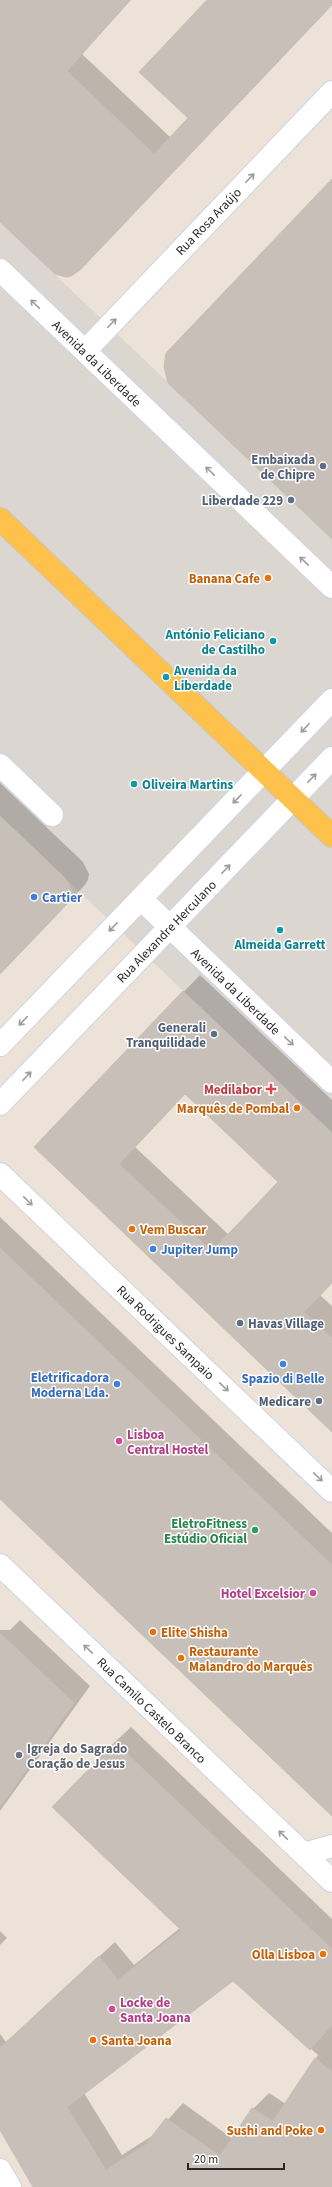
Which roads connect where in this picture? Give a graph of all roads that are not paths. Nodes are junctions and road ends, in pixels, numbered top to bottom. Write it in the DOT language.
graph roads {
  1 [pos="332,92"];
  2 [pos="0,270"];
  3 [pos="85,351"];
  4 [pos="0,519"];
  5 [pos="332,588"];
  6 [pos="332,700"];
  7 [pos="332,758"];
  8 [pos="0,765"];
  9 [pos="264,771"];
  10 [pos="293,798"];
  11 [pos="52,815"];
  12 [pos="332,836"];
  13 [pos="140,900"];
  14 [pos="170,927"];
  15 [pos="0,1046"];
  16 [pos="332,1082"];
  17 [pos="0,1104"];
  18 [pos="0,1174"];
  19 [pos="332,1491"];
  20 [pos="0,1565"];
  21 [pos="332,1846"];
  22 [pos="304,1854"];
  23 [pos="332,1881"];
  24 [pos="0,2170"];
  25 [pos="10,2187"];
  3 -- 1 [label="street, Rua Rosa Araújo, one-way"];
  3 -- 2 [label="street, Avenida da Liberdade, one-way"];
  5 -- 3 [label="street, Avenida da Liberdade, one-way"];
  4 -- 9 [label="main road"];
  6 -- 9 [label="street, one-way"];
  10 -- 7 [label="street, Rua Alexandre Herculano, one-way"];
  8 -- 11 [label="street"];
  9 -- 10 [label="main road"];
  9 -- 13 [label="street, one-way"];
  10 -- 12 [label="main road"];
  14 -- 10 [label="street, Rua Alexandre Herculano, one-way"];
  13 -- 14 [label="street, Avenida da Liberdade"];
  13 -- 15 [label="street, one-way"];
  14 -- 16 [label="street, Avenida da Liberdade, one-way"];
  17 -- 14 [label="street, Rua Alexandre Herculano, one-way"];
  18 -- 19 [label="street, Rua Rodrigues Sampaio, one-way"];
  22 -- 20 [label="street, Rua Camilo Castelo Branco, one-way"];
  21 -- 22 [label="street"];
  22 -- 23 [label="street, Rua Camilo Castelo Branco"];
  24 -- 25 [label="street"];
}
